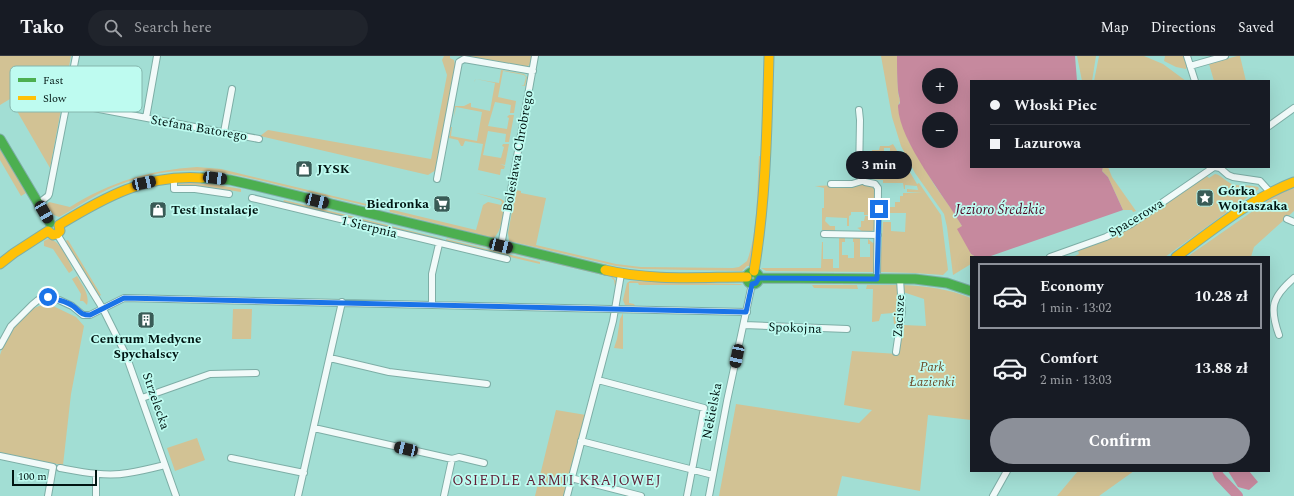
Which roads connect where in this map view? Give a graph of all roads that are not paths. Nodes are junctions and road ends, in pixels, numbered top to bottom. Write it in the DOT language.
graph roads {
  1 [pos="76,56"];
  2 [pos="157,56"];
  3 [pos="536,56"];
  4 [pos="769,56"];
  5 [pos="1187,56"];
  6 [pos="1225,56"];
  7 [pos="74,66"];
  8 [pos="1190,66"];
  9 [pos="533,71"];
  10 [pos="1195,80"];
  11 [pos="232,89"];
  12 [pos="1294,108"];
  13 [pos="859,110"];
  14 [pos="65,112"];
  15 [pos="114,112"];
  16 [pos="146,118"];
  17 [pos="1270,125"];
  18 [pos="224,132"];
  19 [pos="0,139"];
  20 [pos="259,139"];
  21 [pos="1216,168"];
  22 [pos="1219,168"];
  23 [pos="174,177"];
  24 [pos="437,179"];
  25 [pos="862,181"];
  26 [pos="1294,182"];
  27 [pos="831,184"];
  28 [pos="1270,192"];
  29 [pos="229,194"];
  30 [pos="252,198"];
  31 [pos="39,203"];
  32 [pos="1287,220"];
  33 [pos="1294,222"];
  34 [pos="54,228"];
  35 [pos="824,234"];
  36 [pos="878,235"];
  37 [pos="439,244"];
  38 [pos="501,246"];
  39 [pos="1053,256"];
  40 [pos="1177,256"];
  41 [pos="507,259"];
  42 [pos="0,264"];
  43 [pos="621,274"];
  44 [pos="753,277"];
  45 [pos="1294,278"];
  46 [pos="877,279"];
  47 [pos="900,279"];
  48 [pos="970,291"];
  49 [pos="342,302"];
  50 [pos="432,304"];
  51 [pos="102,309"];
  52 [pos="615,309"];
  53 [pos="746,312"];
  54 [pos="744,325"];
  55 [pos="847,330"];
  56 [pos="1278,335"];
  57 [pos="0,346"];
  58 [pos="896,352"];
  59 [pos="330,358"];
  60 [pos="256,373"];
  61 [pos="598,380"];
  62 [pos="487,384"];
  63 [pos="142,398"];
  64 [pos="314,428"];
  65 [pos="582,441"];
  66 [pos="0,456"];
  67 [pos="231,458"];
  68 [pos="452,459"];
  69 [pos="484,462"];
  70 [pos="165,465"];
  71 [pos="60,468"];
  72 [pos="692,470"];
  73 [pos="1006,472"];
  74 [pos="304,473"];
  75 [pos="96,474"];
  76 [pos="713,475"];
  77 [pos="571,478"];
  78 [pos="48,496"];
  79 [pos="96,496"];
  80 [pos="176,496"];
  81 [pos="298,496"];
  82 [pos="444,496"];
  83 [pos="567,496"];
  84 [pos="641,496"];
  85 [pos="687,496"];
  86 [pos="709,496"];
  87 [pos="993,496"];
  1 -- 7 [label="street"];
  2 -- 16 [label="street"];
  3 -- 9 [label="street, Bolesława Chrobrego"];
  4 -- 44 [label="street, Nekielska"];
  5 -- 8 [label="street"];
  6 -- 8 [label="street"];
  8 -- 10 [label="street"];
  9 -- 24 [label="street"];
  9 -- 38 [label="street, Bolesława Chrobrego"];
  11 -- 18 [label="street"];
  12 -- 17 [label="street"];
  13 -- 25 [label="street"];
  14 -- 31 [label="street"];
  15 -- 16 [label="street, Stefana Batorego"];
  16 -- 18 [label="street, Stefana Batorego"];
  18 -- 20 [label="street, Stefana Batorego"];
  19 -- 31 [label="street, Strzelecka"];
  21 -- 39 [label="street, Spacerowa"];
  22 -- 28 [label="street"];
  23 -- 29 [label="street"];
  23 -- 34 [label="street"];
  23 -- 38 [label="street"];
  25 -- 27 [label="street"];
  25 -- 36 [label="street"];
  26 -- 28 [label="street"];
  28 -- 40 [label="street"];
  30 -- 37 [label="street, 1 Sierpnia"];
  31 -- 34 [label="street, Strzelecka"];
  32 -- 33 [label="street"];
  34 -- 42 [label="street"];
  34 -- 51 [label="street, Strzelecka"];
  35 -- 36 [label="street"];
  36 -- 46 [label="street"];
  37 -- 41 [label="street, 1 Sierpnia"];
  37 -- 50 [label="street"];
  38 -- 43 [label="street"];
  43 -- 44 [label="street"];
  43 -- 52 [label="street"];
  44 -- 46 [label="street"];
  44 -- 53 [label="street, Nekielska"];
  45 -- 56 [label="street"];
  46 -- 47 [label="street"];
  47 -- 48 [label="street"];
  47 -- 58 [label="street, Zacisze"];
  49 -- 50 [label="street"];
  49 -- 51 [label="street"];
  49 -- 59 [label="street"];
  50 -- 52 [label="street"];
  51 -- 57 [label="street"];
  51 -- 63 [label="street, Strzelecka"];
  52 -- 53 [label="street"];
  52 -- 61 [label="street"];
  53 -- 54 [label="street, Nekielska"];
  54 -- 55 [label="street, Spokojna"];
  54 -- 76 [label="street, Nekielska"];
  59 -- 62 [label="street"];
  59 -- 64 [label="street"];
  60 -- 63 [label="street"];
  61 -- 65 [label="street"];
  61 -- 72 [label="street"];
  63 -- 70 [label="street, Strzelecka"];
  64 -- 68 [label="street"];
  64 -- 74 [label="street"];
  65 -- 72 [label="street"];
  65 -- 77 [label="street"];
  66 -- 78 [label="street"];
  67 -- 74 [label="street"];
  68 -- 69 [label="street"];
  68 -- 82 [label="street"];
  70 -- 75 [label="street"];
  70 -- 80 [label="street, Strzelecka"];
  71 -- 75 [label="street"];
  72 -- 76 [label="street"];
  72 -- 85 [label="street"];
  73 -- 87 [label="street"];
  74 -- 81 [label="street"];
  75 -- 79 [label="street"];
  76 -- 86 [label="street, Nekielska"];
  77 -- 83 [label="street"];
  77 -- 84 [label="street"];
}
